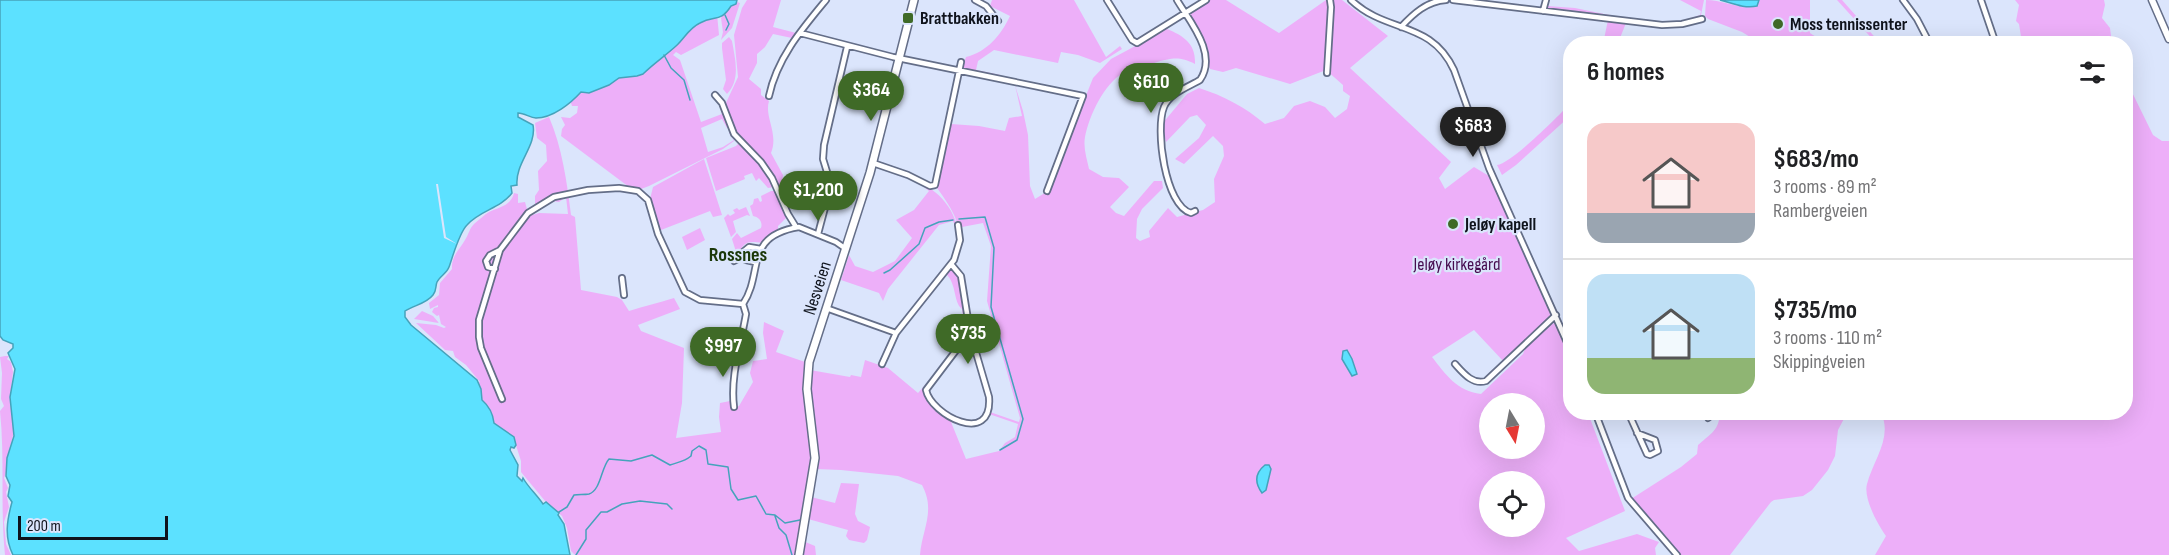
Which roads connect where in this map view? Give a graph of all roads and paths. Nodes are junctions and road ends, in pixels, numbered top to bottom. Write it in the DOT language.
graph roads {
  1 [pos="826,0"];
  2 [pos="914,0"];
  3 [pos="975,0"];
  4 [pos="1107,0"];
  5 [pos="1177,0"];
  6 [pos="1206,0"];
  7 [pos="1330,0"];
  8 [pos="1351,0"];
  9 [pos="1446,0"];
  10 [pos="1453,0"];
  11 [pos="1546,0"];
  12 [pos="1903,0"];
  13 [pos="1981,0"];
  14 [pos="2152,0"];
  15 [pos="1543,10"];
  16 [pos="1186,13"];
  17 [pos="1702,19"];
  18 [pos="998,21"];
  19 [pos="1401,27"];
  20 [pos="800,33"];
  21 [pos="1926,36"];
  22 [pos="1993,36"];
  23 [pos="2169,39"];
  24 [pos="848,46"];
  25 [pos="899,58"];
  26 [pos="961,62"];
  27 [pos="959,71"];
  28 [pos="1327,73"];
  29 [pos="715,95"];
  30 [pos="769,96"];
  31 [pos="873,163"];
  32 [pos="1047,191"];
  33 [pos="1195,211"];
  34 [pos="958,225"];
  35 [pos="796,227"];
  36 [pos="818,234"];
  37 [pos="846,246"];
  38 [pos="762,249"];
  39 [pos="500,250"];
  40 [pos="744,256"];
  41 [pos="734,261"];
  42 [pos="755,262"];
  43 [pos="951,264"];
  44 [pos="495,269"];
  45 [pos="622,278"];
  46 [pos="624,295"];
  47 [pos="743,304"];
  48 [pos="826,308"];
  49 [pos="1556,315"];
  50 [pos="1563,328"];
  51 [pos="970,332"];
  52 [pos="896,333"];
  53 [pos="882,364"];
  54 [pos="1455,364"];
  55 [pos="502,399"];
  56 [pos="734,407"];
  57 [pos="1598,420"];
  58 [pos="1631,420"];
  59 [pos="1637,433"];
  60 [pos="799,555"];
  61 [pos="1677,555"];
  1 -- 20 [label="street"];
  2 -- 25 [label="main road, Nesveien"];
  3 -- 18 [label="street"];
  4 -- 16 [label="street"];
  5 -- 16 [label="street"];
  6 -- 16 [label="street"];
  7 -- 28 [label="street"];
  8 -- 19 [label="street"];
  9 -- 19 [label="street"];
  10 -- 15 [label="street"];
  11 -- 15 [label="street"];
  12 -- 21 [label="street"];
  13 -- 22 [label="street"];
  14 -- 23 [label="street"];
  15 -- 17 [label="street"];
  16 -- 33 [label="street"];
  19 -- 49 [label="street"];
  20 -- 24 [label="street"];
  20 -- 30 [label="street"];
  24 -- 25 [label="street"];
  24 -- 36 [label="street"];
  25 -- 27 [label="street"];
  25 -- 31 [label="main road, Nesveien"];
  26 -- 27 [label="street"];
  27 -- 31 [label="street"];
  27 -- 32 [label="street"];
  29 -- 35 [label="street"];
  31 -- 37 [label="main road, Nesveien"];
  34 -- 43 [label="street"];
  35 -- 36 [label="street"];
  35 -- 38 [label="street"];
  36 -- 37 [label="street"];
  37 -- 48 [label="main road, Nesveien"];
  38 -- 40 [label="street"];
  38 -- 42 [label="street"];
  39 -- 44 [label="street"];
  39 -- 44 [label="street"];
  39 -- 47 [label="street"];
  40 -- 41 [label="street"];
  40 -- 42 [label="street"];
  42 -- 47 [label="street"];
  43 -- 51 [label="street"];
  43 -- 52 [label="street"];
  44 -- 55 [label="street"];
  45 -- 46 [label="street"];
  47 -- 56 [label="street"];
  48 -- 52 [label="street"];
  48 -- 60 [label="main road, Nesveien"];
  49 -- 50 [label="street"];
  49 -- 54 [label="street"];
  51 -- 51 [label="street"];
  52 -- 53 [label="street"];
  57 -- 61 [label="street"];
  58 -- 59 [label="street"];
  59 -- 59 [label="street"];
}
